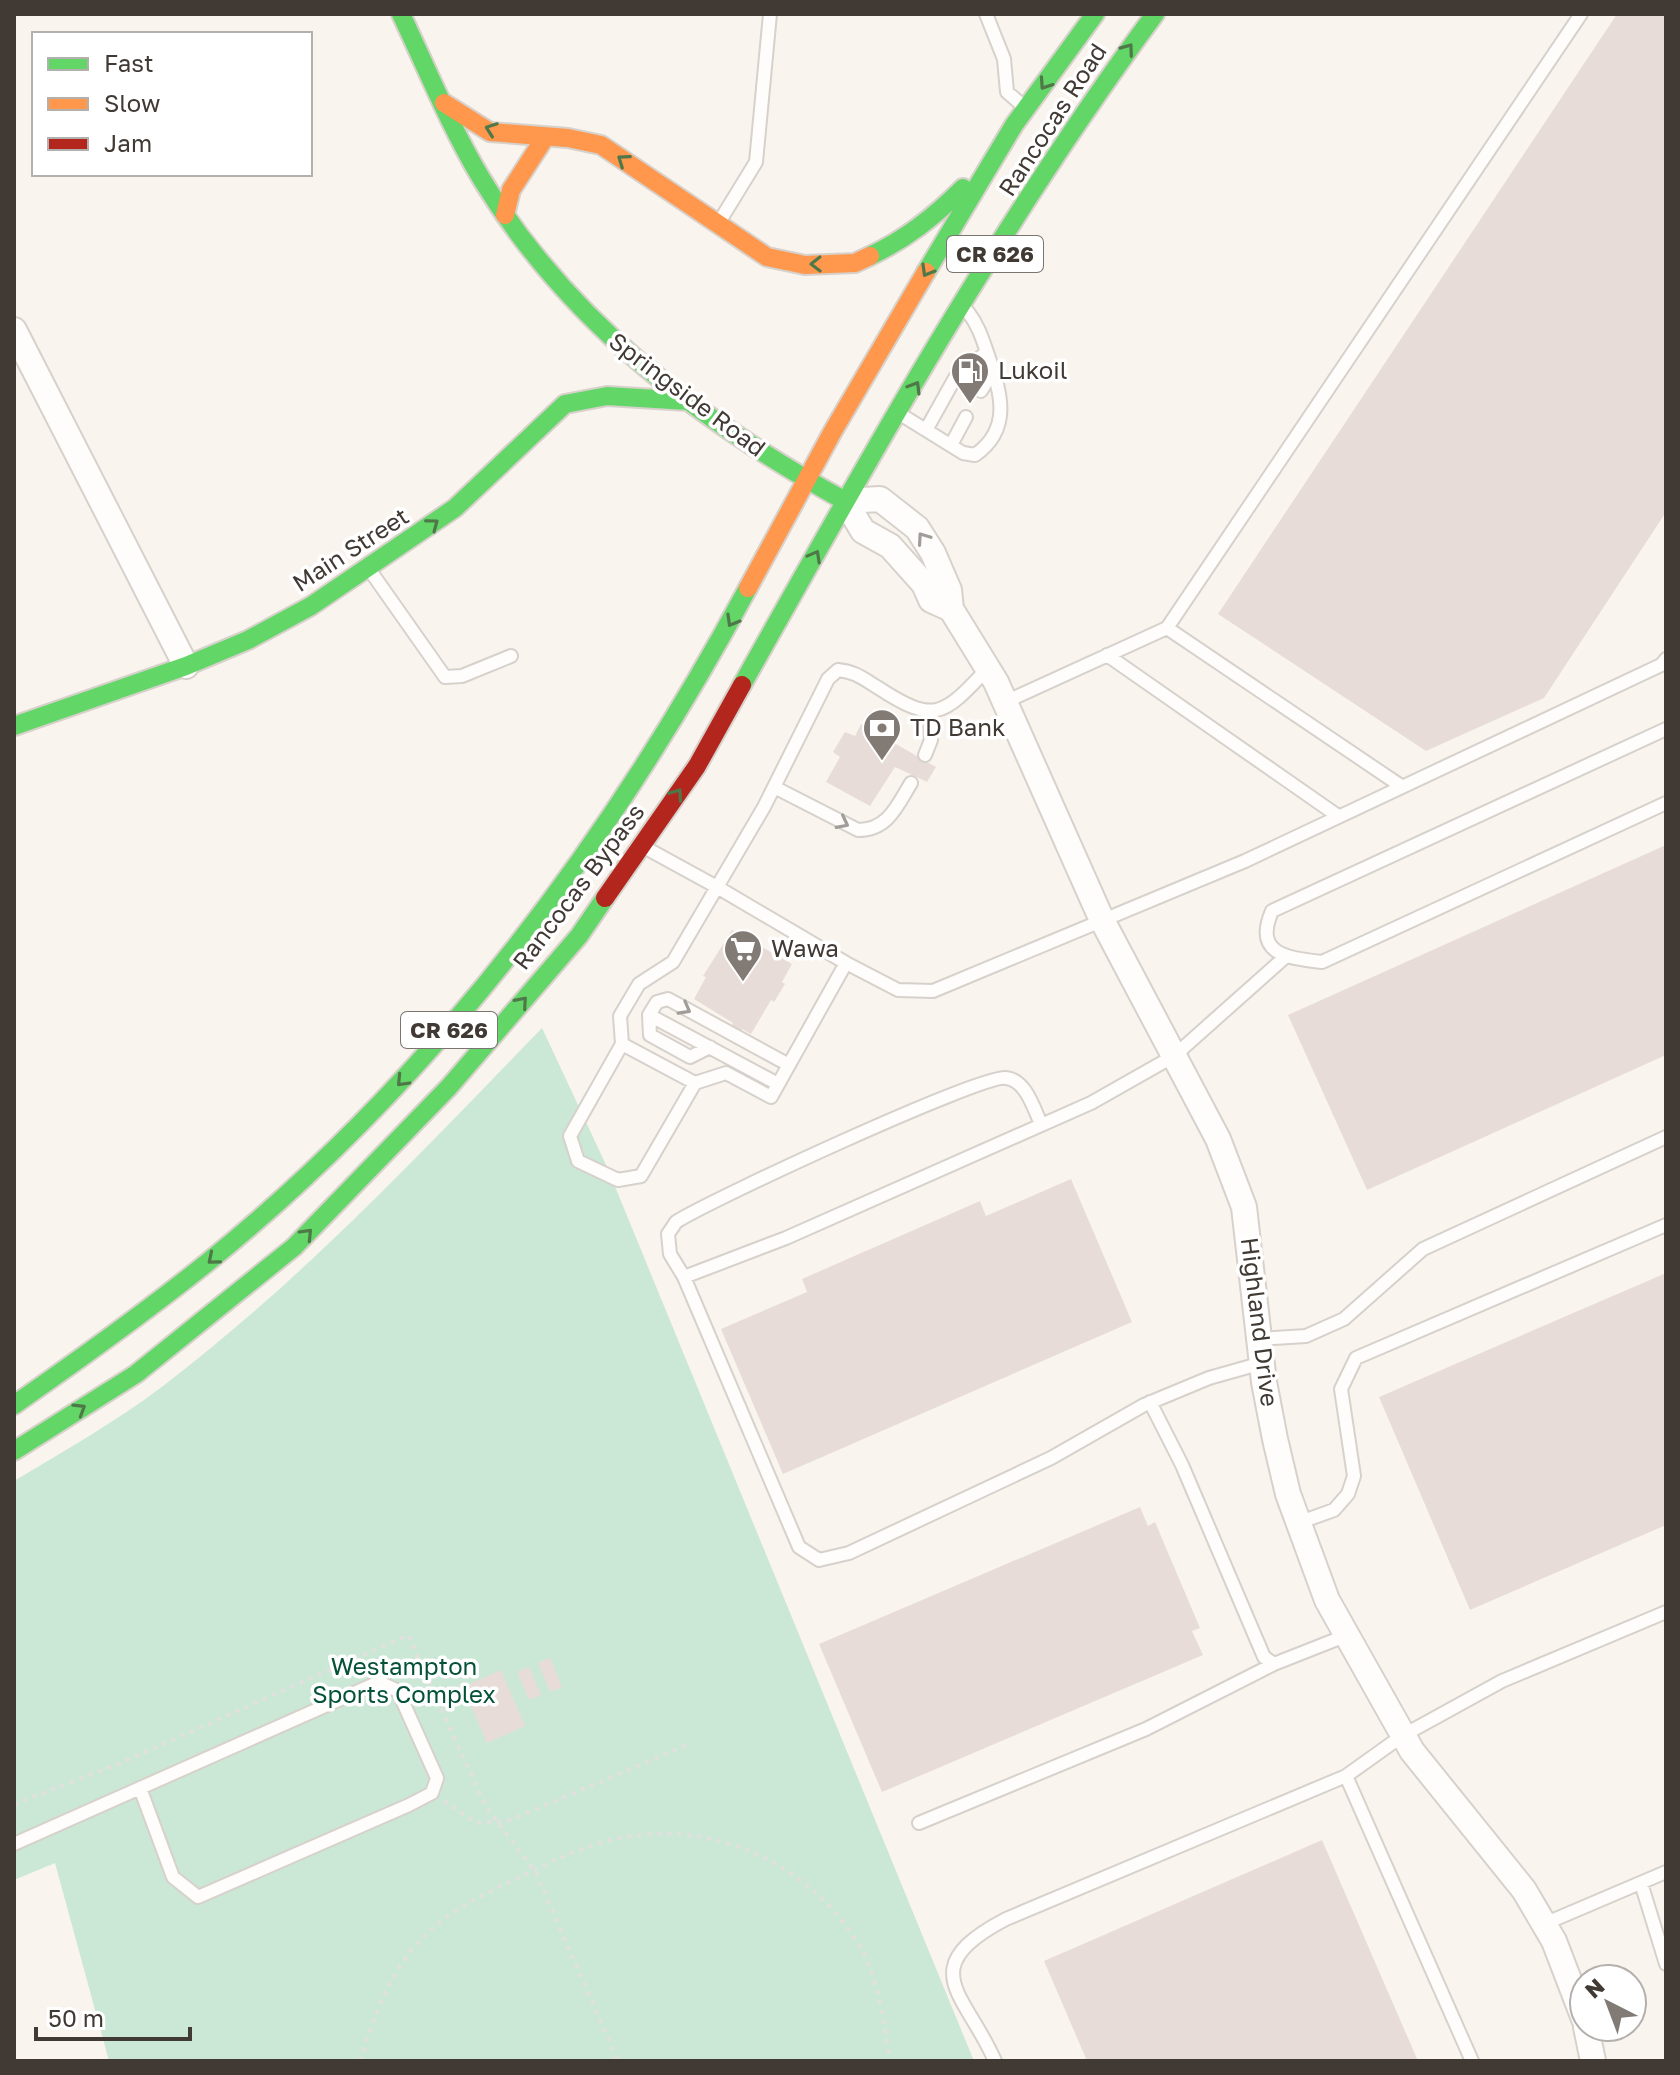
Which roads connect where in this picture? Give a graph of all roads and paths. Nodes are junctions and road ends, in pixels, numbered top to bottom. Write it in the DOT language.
graph roads {
  1 [pos="401,14"];
  2 [pos="770,14"];
  3 [pos="986,14"];
  4 [pos="1095,14"];
  5 [pos="1155,14"];
  6 [pos="1581,14"];
  7 [pos="444,103"];
  8 [pos="1028,109"];
  9 [pos="544,139"];
  10 [pos="996,156"];
  11 [pos="505,215"];
  12 [pos="717,225"];
  13 [pos="964,306"];
  14 [pos="14,330"];
  15 [pos="987,352"];
  16 [pos="993,371"];
  17 [pos="981,391"];
  18 [pos="688,401"];
  19 [pos="899,413"];
  20 [pos="966,417"];
  21 [pos="926,430"];
  22 [pos="951,445"];
  23 [pos="807,481"];
  24 [pos="845,501"];
  25 [pos="369,569"];
  26 [pos="951,609"];
  27 [pos="1167,628"];
  28 [pos="1107,655"];
  29 [pos="511,656"];
  30 [pos="1666,659"];
  31 [pos="186,666"];
  32 [pos="988,668"];
  33 [pos="1005,702"];
  34 [pos="930,712"];
  35 [pos="14,726"];
  36 [pos="1666,729"];
  37 [pos="925,755"];
  38 [pos="911,783"];
  39 [pos="1401,786"];
  40 [pos="774,787"];
  41 [pos="1666,803"];
  42 [pos="1338,816"];
  43 [pos="641,846"];
  44 [pos="717,887"];
  45 [pos="1101,918"];
  46 [pos="1284,958"];
  47 [pos="846,963"];
  48 [pos="622,1044"];
  49 [pos="1174,1056"];
  50 [pos="789,1065"];
  51 [pos="695,1083"];
  52 [pos="778,1084"];
  53 [pos="663,1108"];
  54 [pos="676,1115"];
  55 [pos="1041,1124"];
  56 [pos="1666,1137"];
  57 [pos="643,1144"];
  58 [pos="656,1151"];
  59 [pos="1666,1225"];
  60 [pos="684,1277"];
  61 [pos="1259,1339"];
  62 [pos="1262,1363"];
  63 [pos="1150,1402"];
  64 [pos="14,1405"];
  65 [pos="14,1451"];
  66 [pos="1298,1523"];
  67 [pos="1666,1612"];
  68 [pos="1345,1636"];
  69 [pos="1274,1664"];
  70 [pos="1402,1736"];
  71 [pos="691,1743"];
  72 [pos="1346,1776"];
  73 [pos="140,1788"];
  74 [pos="432,1793"];
  75 [pos="14,1804"];
  76 [pos="497,1823"];
  77 [pos="919,1823"];
  78 [pos="14,1844"];
  79 [pos="534,1870"];
  80 [pos="1666,1872"];
  81 [pos="1641,1883"];
  82 [pos="1544,1924"];
  83 [pos="1666,1964"];
  84 [pos="1568,1974"];
  85 [pos="361,2061"];
  86 [pos="618,2061"];
  87 [pos="890,2061"];
  88 [pos="995,2061"];
  89 [pos="1472,2061"];
  1 -- 7 [label="main road, Springside Road"];
  2 -- 12 [label="lane"];
  3 -- 8 [label="lane"];
  4 -- 8 [label="main road, Rancocas Road / CR 626, one-way"];
  13 -- 5 [label="main road, Rancocas Road / CR 626, one-way"];
  6 -- 27 [label="lane"];
  9 -- 7 [label="main road, one-way"];
  7 -- 11 [label="main road, Springside Road"];
  8 -- 10 [label="main road, Rancocas Road / CR 626"];
  9 -- 11 [label="main road"];
  12 -- 9 [label="main road, one-way"];
  10 -- 12 [label="main road, one-way"];
  10 -- 23 [label="main road, Rancocas Road / CR 626, one-way"];
  11 -- 18 [label="main road, Springside Road"];
  13 -- 15 [label="lane"];
  19 -- 13 [label="main road, Rancocas Road / CR 626, one-way"];
  14 -- 31 [label="street"];
  15 -- 16 [label="lane"];
  15 -- 21 [label="lane"];
  16 -- 17 [label="lane"];
  16 -- 22 [label="lane"];
  18 -- 23 [label="main road, Springside Road"];
  25 -- 18 [label="main road, Main Street, one-way"];
  19 -- 21 [label="lane"];
  19 -- 24 [label="main road, Rancocas Road / CR 626"];
  20 -- 22 [label="lane"];
  21 -- 22 [label="lane"];
  23 -- 24 [label="main road, Springside Road"];
  23 -- 64 [label="main road, Rancocas Bypass / CR 626, one-way"];
  24 -- 26 [label="street, Highland Drive"];
  26 -- 24 [label="street, Highland Drive, one-way"];
  43 -- 24 [label="main road, Rancocas Bypass / CR 626, one-way"];
  25 -- 29 [label="lane"];
  25 -- 31 [label="main road, Main Street"];
  26 -- 32 [label="street, Highland Drive"];
  27 -- 28 [label="lane"];
  27 -- 39 [label="lane"];
  28 -- 33 [label="lane"];
  28 -- 42 [label="lane"];
  30 -- 39 [label="lane"];
  31 -- 35 [label="main road, Main Street"];
  32 -- 33 [label="street, Highland Drive"];
  32 -- 34 [label="lane"];
  33 -- 45 [label="street, Highland Drive"];
  34 -- 37 [label="lane"];
  34 -- 40 [label="lane"];
  36 -- 46 [label="lane"];
  40 -- 38 [label="lane, one-way"];
  39 -- 42 [label="lane"];
  40 -- 44 [label="lane"];
  41 -- 46 [label="lane"];
  42 -- 45 [label="lane"];
  43 -- 44 [label="lane"];
  65 -- 43 [label="main road, Rancocas Bypass / CR 626, one-way"];
  44 -- 47 [label="lane"];
  44 -- 48 [label="lane"];
  45 -- 47 [label="lane"];
  45 -- 49 [label="street, Highland Drive"];
  46 -- 49 [label="lane"];
  47 -- 50 [label="lane"];
  48 -- 51 [label="lane"];
  48 -- 58 [label="lane"];
  49 -- 55 [label="lane"];
  49 -- 61 [label="street, Highland Drive"];
  50 -- 52 [label="lane"];
  52 -- 50 [label="lane, one-way"];
  51 -- 52 [label="lane"];
  51 -- 54 [label="lane"];
  53 -- 54 [label="lane"];
  54 -- 58 [label="lane"];
  55 -- 60 [label="lane"];
  55 -- 60 [label="lane"];
  56 -- 61 [label="lane"];
  57 -- 58 [label="lane"];
  59 -- 66 [label="lane"];
  60 -- 63 [label="lane"];
  61 -- 62 [label="street, Highland Drive"];
  62 -- 63 [label="lane"];
  62 -- 66 [label="street, Highland Drive"];
  63 -- 69 [label="lane"];
  66 -- 68 [label="street, Highland Drive"];
  67 -- 70 [label="lane"];
  68 -- 69 [label="lane"];
  68 -- 70 [label="street, Highland Drive"];
  69 -- 77 [label="lane"];
  70 -- 72 [label="lane"];
  70 -- 82 [label="street, Highland Drive"];
  71 -- 76 [label="path"];
  72 -- 88 [label="lane"];
  72 -- 89 [label="lane"];
  73 -- 74 [label="lane"];
  73 -- 74 [label="lane"];
  73 -- 78 [label="lane"];
  74 -- 76 [label="path"];
  75 -- 76 [label="path"];
  76 -- 79 [label="path"];
  79 -- 85 [label="path"];
  79 -- 86 [label="path"];
  79 -- 87 [label="path"];
  80 -- 81 [label="lane"];
  81 -- 82 [label="lane"];
  81 -- 83 [label="lane"];
  82 -- 84 [label="street, Highland Drive"];
}
